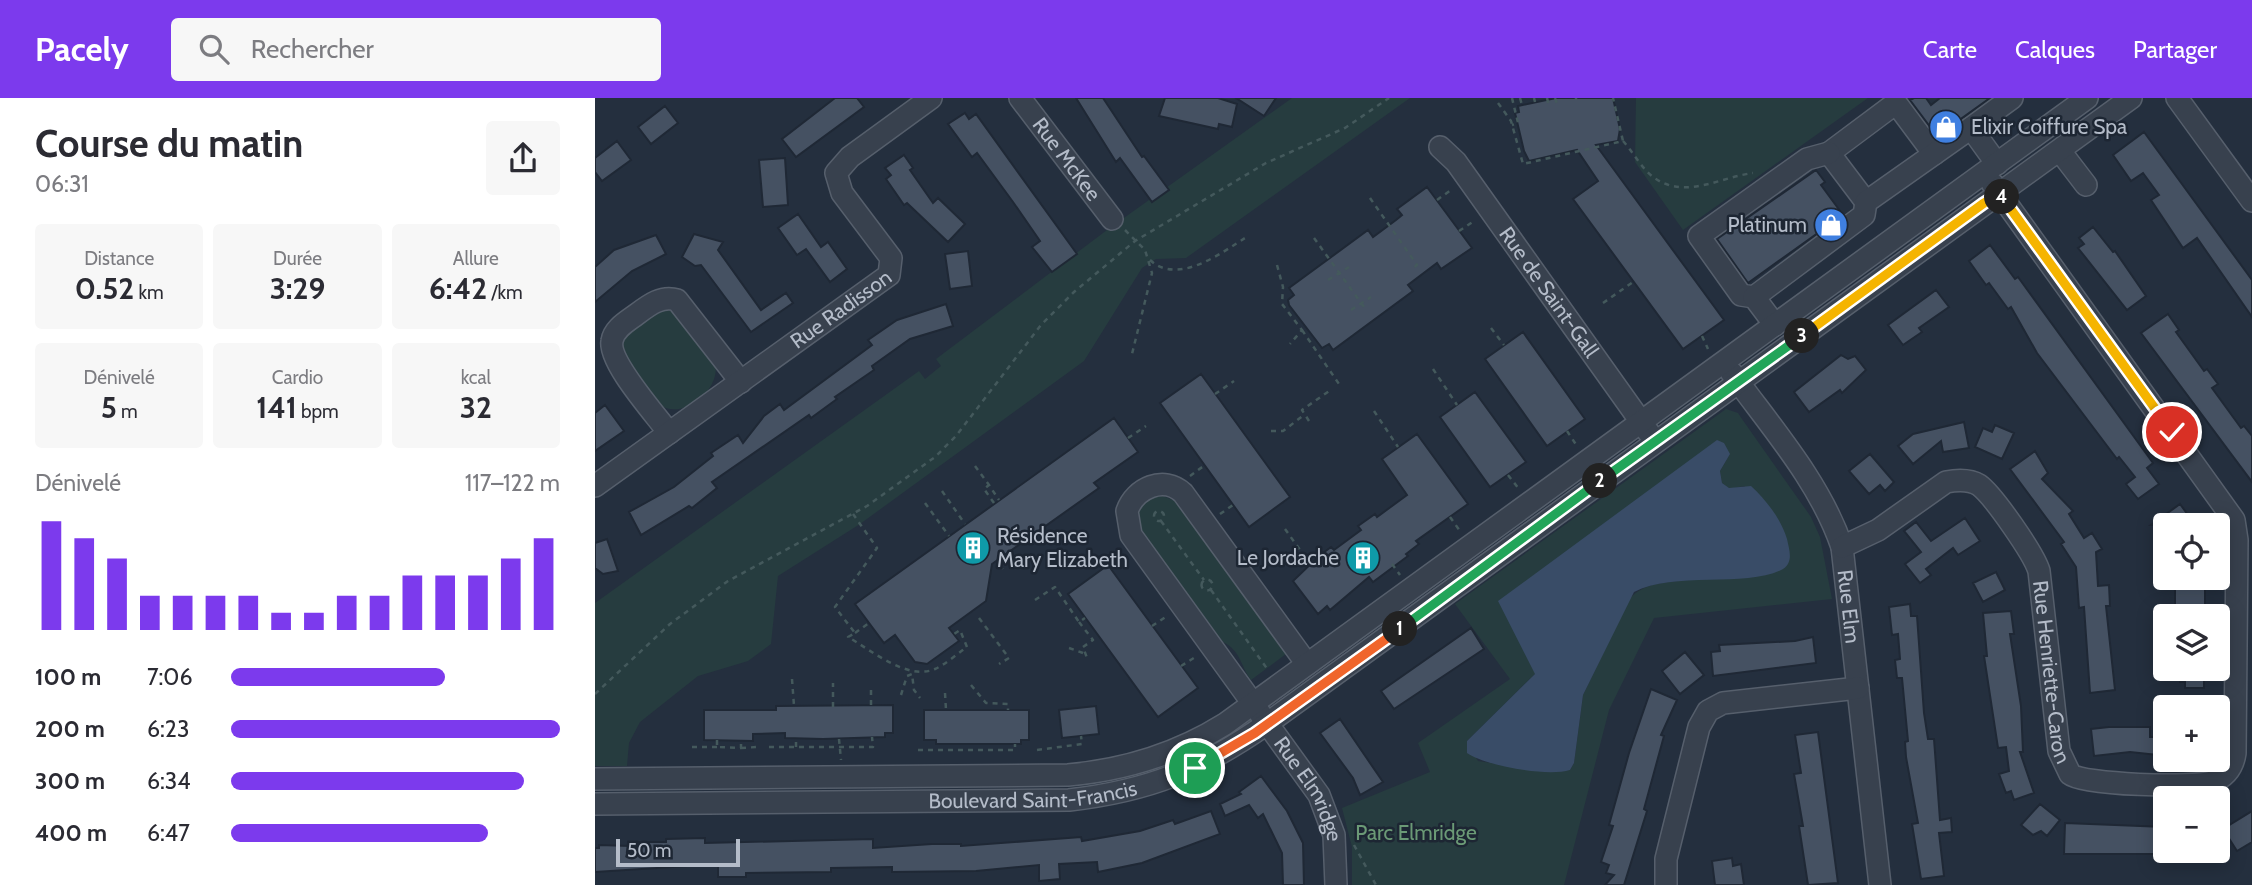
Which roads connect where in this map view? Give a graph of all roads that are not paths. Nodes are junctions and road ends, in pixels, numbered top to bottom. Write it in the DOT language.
graph roads {
  1 [pos="931,98"];
  2 [pos="1020,98"];
  3 [pos="2012,98"];
  4 [pos="2131,98"];
  5 [pos="2177,98"];
  6 [pos="1900,101"];
  7 [pos="2078,101"];
  8 [pos="1971,128"];
  9 [pos="1440,147"];
  10 [pos="2060,150"];
  11 [pos="1829,153"];
  12 [pos="1934,154"];
  13 [pos="1991,168"];
  14 [pos="2085,184"];
  15 [pos="2000,193"];
  16 [pos="2252,201"];
  17 [pos="1866,202"];
  18 [pos="1115,221"];
  19 [pos="1754,297"];
  20 [pos="1775,325"];
  21 [pos="1717,358"];
  22 [pos="740,382"];
  23 [pos="1738,382"];
  24 [pos="1640,422"];
  25 [pos="669,433"];
  26 [pos="1655,442"];
  27 [pos="595,486"];
  28 [pos="1842,547"];
  29 [pos="1307,664"];
  30 [pos="1859,688"];
  31 [pos="1254,703"];
  32 [pos="1268,723"];
  33 [pos="595,779"];
  34 [pos="595,804"];
  35 [pos="1336,885"];
  36 [pos="1666,885"];
  37 [pos="1880,885"];
  1 -- 22 [label="street, Rue Radisson"];
  2 -- 18 [label="street, Rue McKee"];
  3 -- 8 [label="street"];
  4 -- 10 [label="street, Boulevard Saint-Francis"];
  5 -- 16 [label="street"];
  6 -- 11 [label="street"];
  6 -- 12 [label="street"];
  7 -- 13 [label="street, Boulevard Saint-Francis"];
  8 -- 12 [label="street"];
  8 -- 13 [label="street, Rue Henriette-Caron"];
  9 -- 24 [label="street, Rue de Saint-Gall"];
  10 -- 14 [label="street"];
  10 -- 15 [label="street, Boulevard Saint-Francis"];
  11 -- 17 [label="street"];
  11 -- 19 [label="street"];
  12 -- 17 [label="street"];
  13 -- 15 [label="street, Rue Henriette-Caron"];
  13 -- 20 [label="street, Boulevard Saint-Francis"];
  15 -- 23 [label="street, Boulevard Saint-Francis"];
  15 -- 28 [label="street, Rue Henriette-Caron"];
  17 -- 19 [label="street"];
  19 -- 20 [label="street"];
  20 -- 21 [label="street, Boulevard Saint-Francis"];
  21 -- 23 [label="street, Rue Elm"];
  21 -- 24 [label="street, Boulevard Saint-Francis"];
  22 -- 25 [label="street, Rue Radisson"];
  22 -- 25 [label="street"];
  23 -- 26 [label="street, Boulevard Saint-Francis"];
  23 -- 28 [label="street, Rue Elm"];
  24 -- 26 [label="street, Rue de Saint-Gall"];
  24 -- 29 [label="street, Boulevard Saint-Francis"];
  25 -- 27 [label="street, Rue Radisson"];
  26 -- 32 [label="street, Boulevard Saint-Francis"];
  28 -- 30 [label="street, Rue Elm"];
  29 -- 31 [label="street, Boulevard Saint-Francis"];
  29 -- 31 [label="street, Rue Elmridge"];
  30 -- 36 [label="street"];
  30 -- 37 [label="street, Rue Elm"];
  31 -- 32 [label="street, Rue Elmridge"];
  31 -- 33 [label="street, Boulevard Saint-Francis"];
  32 -- 34 [label="street, Boulevard Saint-Francis"];
  32 -- 35 [label="street, Rue Elmridge"];
}
